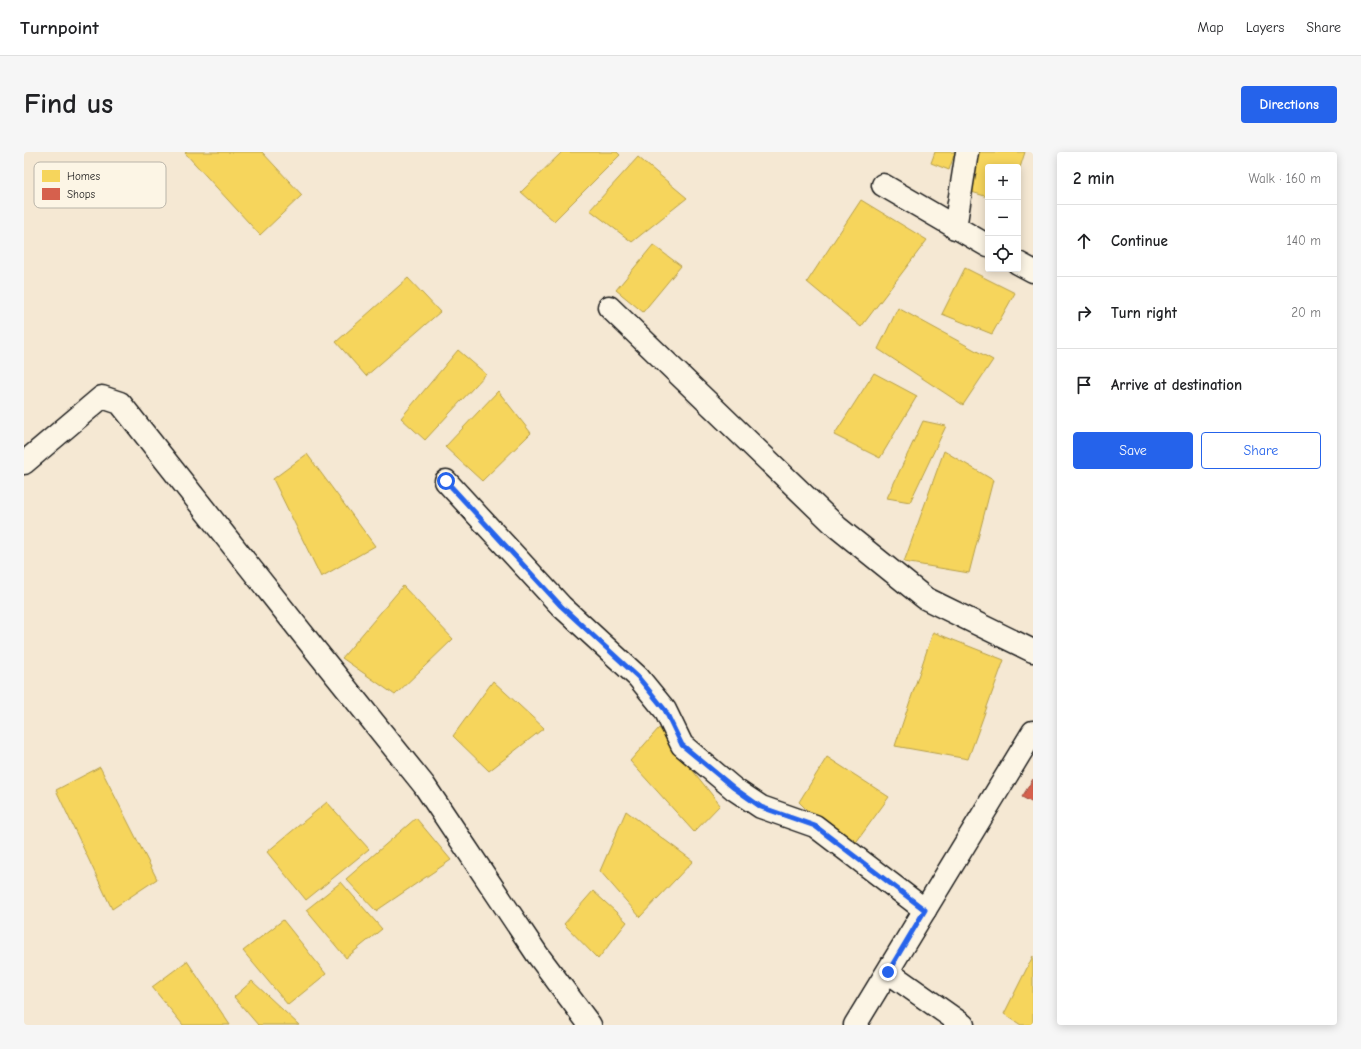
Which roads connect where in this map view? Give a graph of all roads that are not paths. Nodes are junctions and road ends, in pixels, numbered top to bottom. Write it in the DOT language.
graph roads {
  1 [pos="967,152"];
  2 [pos="883,185"];
  3 [pos="955,228"];
  4 [pos="985,244"];
  5 [pos="1021,265"];
  6 [pos="1033,271"];
  7 [pos="609,308"];
  8 [pos="24,463"];
  9 [pos="446,481"];
  10 [pos="1033,651"];
  11 [pos="1033,732"];
  12 [pos="925,910"];
  13 [pos="888,972"];
  14 [pos="590,1025"];
  15 [pos="855,1025"];
  16 [pos="963,1025"];
  1 -- 3 [label="street"];
  2 -- 3 [label="street"];
  3 -- 4 [label="street"];
  5 -- 6 [label="street"];
  7 -- 10 [label="street"];
  8 -- 14 [label="street"];
  9 -- 12 [label="street"];
  11 -- 12 [label="street"];
  12 -- 13 [label="street"];
  13 -- 15 [label="street"];
  13 -- 16 [label="street"];
}
